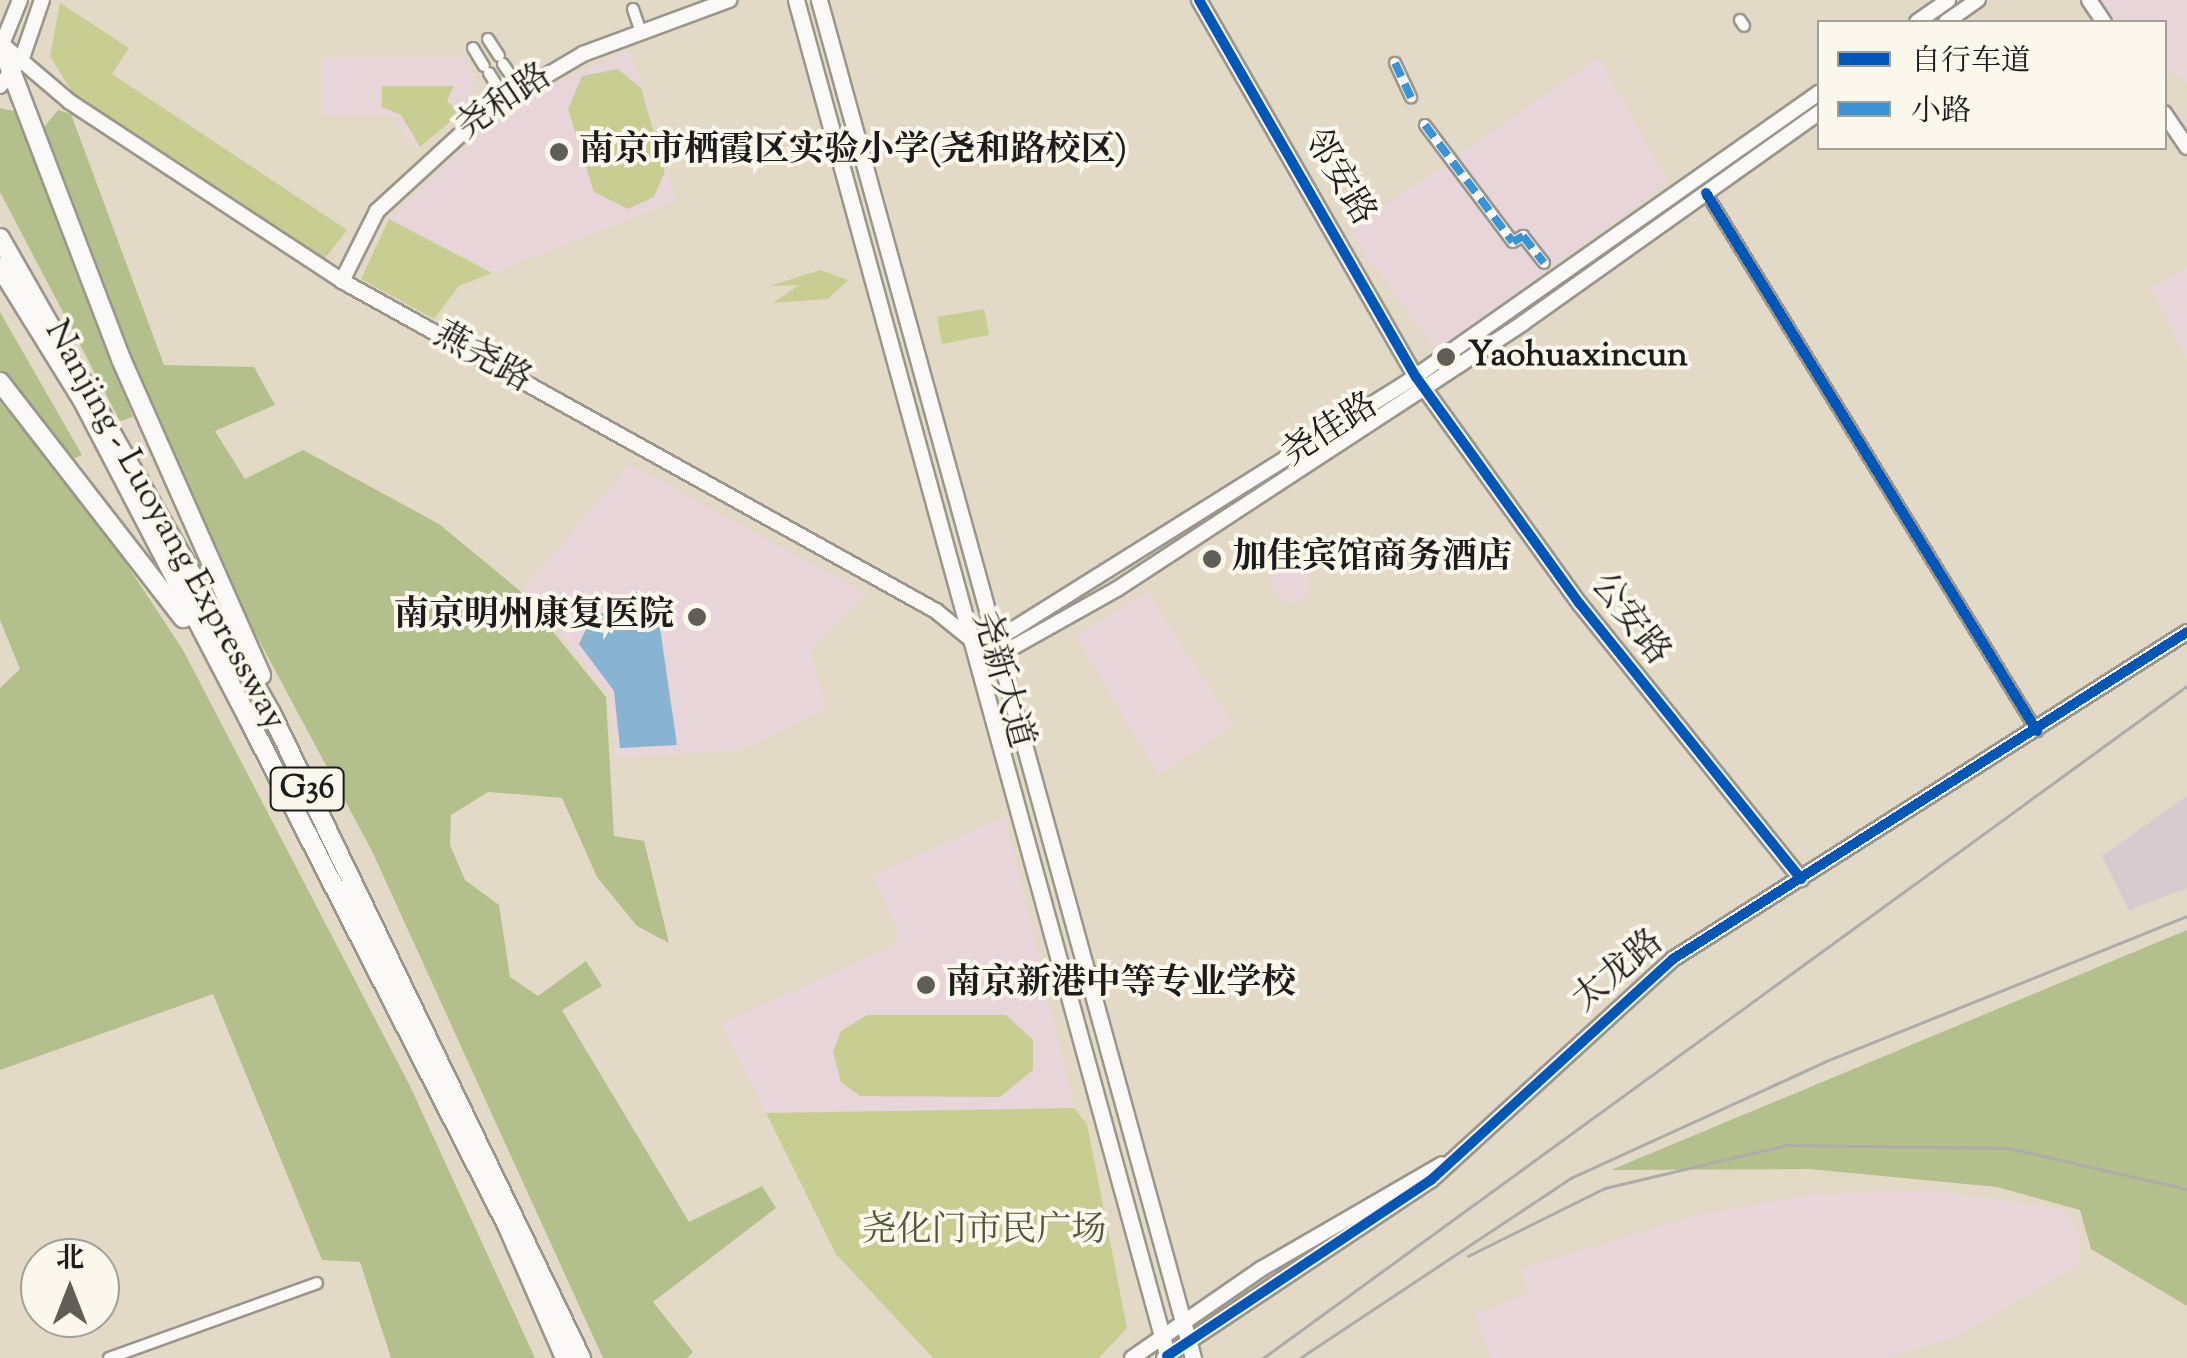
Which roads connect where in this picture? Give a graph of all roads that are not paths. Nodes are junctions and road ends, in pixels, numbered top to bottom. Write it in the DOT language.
graph roads {
  1 [pos="20,0"];
  2 [pos="729,0"];
  3 [pos="796,0"];
  4 [pos="820,0"];
  5 [pos="1199,0"];
  6 [pos="1948,0"];
  7 [pos="1978,0"];
  8 [pos="40,4"];
  9 [pos="633,9"];
  10 [pos="1920,20"];
  11 [pos="1949,20"];
  12 [pos="641,32"];
  13 [pos="488,39"];
  14 [pos="1,46"];
  15 [pos="473,48"];
  16 [pos="19,62"];
  17 [pos="1396,63"];
  18 [pos="0,86"];
  19 [pos="520,89"];
  20 [pos="1817,94"];
  21 [pos="1411,98"];
  22 [pos="505,99"];
  23 [pos="1817,114"];
  24 [pos="2167,117"];
  25 [pos="1425,125"];
  26 [pos="2187,146"];
  27 [pos="1706,194"];
  28 [pos="0,238"];
  29 [pos="1544,263"];
  30 [pos="0,267"];
  31 [pos="342,281"];
  32 [pos="0,382"];
  33 [pos="1420,382"];
  34 [pos="2187,632"];
  35 [pos="984,650"];
  36 [pos="2038,730"];
  37 [pos="308,791"];
  38 [pos="1800,879"];
  39 [pos="334,895"];
  40 [pos="1443,1164"];
  41 [pos="318,1283"];
  42 [pos="1184,1324"];
  43 [pos="1162,1338"];
  44 [pos="1191,1351"];
  45 [pos="1166,1357"];
  46 [pos="108,1358"];
  47 [pos="565,1358"];
  48 [pos="581,1358"];
  49 [pos="1132,1358"];
  1 -- 14 [label="main road"];
  2 -- 12 [label="main road, 尧和路"];
  3 -- 35 [label="main road, 尧新大道"];
  4 -- 35 [label="main road, 尧新大道"];
  5 -- 33 [label="main road, 邻安路"];
  6 -- 10 [label="main road"];
  7 -- 11 [label="main road"];
  8 -- 16 [label="main road"];
  9 -- 12 [label="street"];
  12 -- 19 [label="main road, 尧和路"];
  13 -- 19 [label="street"];
  14 -- 16 [label="highway"];
  15 -- 22 [label="street"];
  16 -- 18 [label="main road"];
  16 -- 31 [label="main road, 燕尧路"];
  16 -- 37 [label="highway"];
  17 -- 21 [label="street"];
  19 -- 22 [label="main road, 尧和路"];
  20 -- 33 [label="main road, 尧佳路"];
  22 -- 31 [label="main road, 尧和路"];
  23 -- 27 [label="main road, 尧佳路"];
  24 -- 26 [label="main road"];
  25 -- 29 [label="street"];
  27 -- 33 [label="main road, 尧佳路"];
  27 -- 36 [label="street"];
  28 -- 37 [label="highway, Nanjing - Luoyang Expressway / G36"];
  30 -- 39 [label="highway, Nanjing - Luoyang Expressway / G36"];
  31 -- 35 [label="main road, 燕尧路"];
  32 -- 39 [label="highway"];
  33 -- 35 [label="main road, 尧佳路"];
  33 -- 38 [label="main road, 公安路"];
  34 -- 36 [label="main road, 太龙路"];
  35 -- 42 [label="main road, 尧新大道"];
  35 -- 43 [label="main road, 尧新大道"];
  36 -- 38 [label="main road, 太龙路"];
  37 -- 48 [label="highway, Nanjing - Luoyang Expressway / G36"];
  38 -- 40 [label="main road, 太龙路"];
  39 -- 47 [label="highway, Nanjing - Luoyang Expressway / G36"];
  40 -- 42 [label="main road, 太龙路"];
  40 -- 44 [label="main road, 太龙路"];
  41 -- 46 [label="street"];
  42 -- 43 [label="main road, 太龙路"];
  42 -- 44 [label="main road, 尧新大道"];
  43 -- 45 [label="main road, 尧新大道"];
  43 -- 49 [label="main road, 太龙路"];
  44 -- 45 [label="main road, 太龙路"];
}
